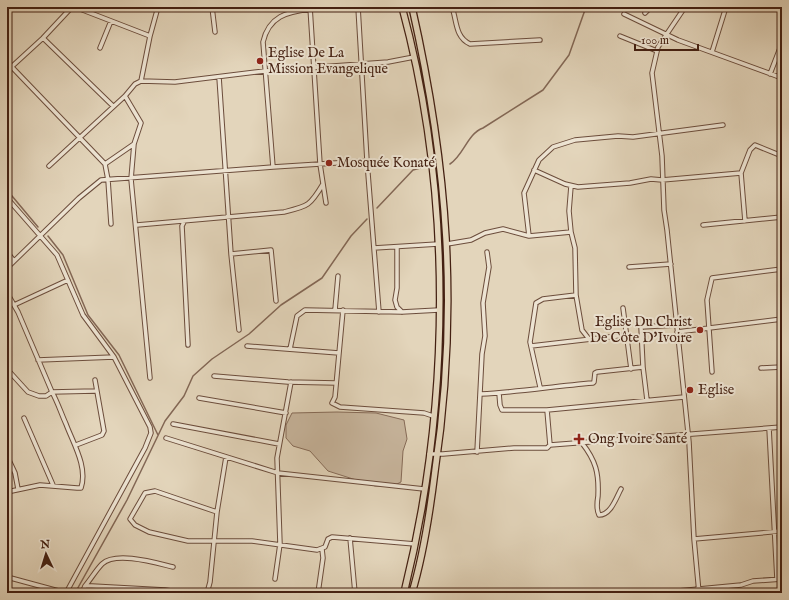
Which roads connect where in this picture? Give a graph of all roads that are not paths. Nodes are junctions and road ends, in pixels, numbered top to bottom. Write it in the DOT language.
graph roads {
  1 [pos="73,7"];
  2 [pos="158,7"];
  3 [pos="212,7"];
  4 [pos="358,7"];
  5 [pos="402,7"];
  6 [pos="412,7"];
  7 [pos="452,7"];
  8 [pos="651,7"];
  9 [pos="684,7"];
  10 [pos="726,7"];
  11 [pos="310,8"];
  12 [pos="624,14"];
  13 [pos="645,14"];
  14 [pos="111,21"];
  15 [pos="215,32"];
  16 [pos="668,35"];
  17 [pos="150,36"];
  18 [pos="620,36"];
  19 [pos="43,38"];
  20 [pos="540,40"];
  21 [pos="782,43"];
  22 [pos="100,48"];
  23 [pos="657,51"];
  24 [pos="712,52"];
  25 [pos="414,57"];
  26 [pos="7,62"];
  27 [pos="360,64"];
  28 [pos="12,67"];
  29 [pos="314,68"];
  30 [pos="7,71"];
  31 [pos="265,71"];
  32 [pos="770,74"];
  33 [pos="219,77"];
  34 [pos="782,78"];
  35 [pos="142,82"];
  36 [pos="125,96"];
  37 [pos="113,106"];
  38 [pos="723,125"];
  39 [pos="660,133"];
  40 [pos="80,137"];
  41 [pos="134,144"];
  42 [pos="782,156"];
  43 [pos="367,161"];
  44 [pos="105,164"];
  45 [pos="320,164"];
  46 [pos="49,166"];
  47 [pos="273,167"];
  48 [pos="534,170"];
  49 [pos="225,172"];
  50 [pos="741,173"];
  51 [pos="131,179"];
  52 [pos="108,180"];
  53 [pos="662,180"];
  54 [pos="323,184"];
  55 [pos="571,186"];
  56 [pos="7,198"];
  57 [pos="326,203"];
  58 [pos="228,216"];
  59 [pos="782,217"];
  60 [pos="745,221"];
  61 [pos="184,222"];
  62 [pos="111,224"];
  63 [pos="137,225"];
  64 [pos="703,225"];
  65 [pos="571,232"];
  66 [pos="40,236"];
  67 [pos="529,236"];
  68 [pos="438,244"];
  69 [pos="447,244"];
  70 [pos="397,247"];
  71 [pos="374,248"];
  72 [pos="7,252"];
  73 [pos="487,252"];
  74 [pos="231,254"];
  75 [pos="14,261"];
  76 [pos="671,264"];
  77 [pos="629,267"];
  78 [pos="7,268"];
  79 [pos="782,270"];
  80 [pos="338,276"];
  81 [pos="68,280"];
  82 [pos="7,293"];
  83 [pos="576,295"];
  84 [pos="276,300"];
  85 [pos="14,305"];
  86 [pos="624,308"];
  87 [pos="335,310"];
  88 [pos="342,310"];
  89 [pos="439,310"];
  90 [pos="379,312"];
  91 [pos="402,312"];
  92 [pos="782,319"];
  93 [pos="677,325"];
  94 [pos="708,328"];
  95 [pos="239,330"];
  96 [pos="677,332"];
  97 [pos="626,335"];
  98 [pos="589,339"];
  99 [pos="188,345"];
  100 [pos="246,346"];
  101 [pos="530,346"];
  102 [pos="290,349"];
  103 [pos="339,353"];
  104 [pos="114,356"];
  105 [pos="38,360"];
  106 [pos="643,367"];
  107 [pos="782,367"];
  108 [pos="761,368"];
  109 [pos="7,369"];
  110 [pos="631,369"];
  111 [pos="712,372"];
  112 [pos="214,376"];
  113 [pos="150,378"];
  114 [pos="95,380"];
  115 [pos="291,382"];
  116 [pos="336,383"];
  117 [pos="540,387"];
  118 [pos="95,391"];
  119 [pos="52,392"];
  120 [pos="499,393"];
  121 [pos="481,394"];
  122 [pos="684,397"];
  123 [pos="199,398"];
  124 [pos="647,400"];
  125 [pos="547,410"];
  126 [pos="286,413"];
  127 [pos="433,416"];
  128 [pos="24,418"];
  129 [pos="173,424"];
  130 [pos="782,427"];
  131 [pos="769,428"];
  132 [pos="688,434"];
  133 [pos="166,438"];
  134 [pos="582,443"];
  135 [pos="279,444"];
  136 [pos="550,445"];
  137 [pos="76,446"];
  138 [pos="477,452"];
  139 [pos="429,454"];
  140 [pos="438,455"];
  141 [pos="7,456"];
  142 [pos="226,457"];
  143 [pos="278,473"];
  144 [pos="24,482"];
  145 [pos="53,485"];
  146 [pos="26,487"];
  147 [pos="18,489"];
  148 [pos="424,489"];
  149 [pos="621,489"];
  150 [pos="7,492"];
  151 [pos="217,512"];
  152 [pos="782,531"];
  153 [pos="776,532"];
  154 [pos="350,538"];
  155 [pos="694,539"];
  156 [pos="215,542"];
  157 [pos="280,544"];
  158 [pos="415,544"];
  159 [pos="322,549"];
  160 [pos="173,567"];
  161 [pos="7,577"];
  162 [pos="275,579"];
  163 [pos="780,579"];
  164 [pos="85,586"];
  165 [pos="699,588"];
  166 [pos="66,593"];
  167 [pos="82,593"];
  168 [pos="185,593"];
  169 [pos="207,593"];
  170 [pos="318,593"];
  171 [pos="355,593"];
  172 [pos="404,593"];
  173 [pos="412,593"];
  174 [pos="658,593"];
  175 [pos="699,593"];
  1 -- 14 [label="street"];
  1 -- 19 [label="street"];
  2 -- 17 [label="street"];
  3 -- 15 [label="street"];
  4 -- 27 [label="street"];
  5 -- 25 [label="main road"];
  6 -- 69 [label="main road"];
  7 -- 20 [label="street"];
  8 -- 13 [label="street"];
  9 -- 16 [label="street"];
  10 -- 24 [label="street"];
  11 -- 29 [label="street"];
  11 -- 31 [label="street"];
  12 -- 16 [label="street"];
  14 -- 17 [label="street"];
  14 -- 22 [label="street"];
  16 -- 23 [label="street"];
  16 -- 24 [label="street"];
  17 -- 35 [label="street"];
  18 -- 23 [label="street"];
  19 -- 28 [label="street"];
  19 -- 37 [label="street"];
  21 -- 32 [label="street"];
  23 -- 39 [label="street"];
  24 -- 32 [label="street"];
  25 -- 27 [label="street"];
  25 -- 68 [label="main road"];
  26 -- 28 [label="street"];
  27 -- 29 [label="street"];
  27 -- 43 [label="street"];
  28 -- 30 [label="street"];
  28 -- 40 [label="street"];
  29 -- 31 [label="street"];
  29 -- 45 [label="street"];
  31 -- 33 [label="street"];
  31 -- 47 [label="street"];
  32 -- 34 [label="street"];
  33 -- 35 [label="street"];
  33 -- 49 [label="street"];
  35 -- 36 [label="street"];
  36 -- 37 [label="street"];
  36 -- 41 [label="street"];
  37 -- 40 [label="street"];
  38 -- 39 [label="street"];
  39 -- 48 [label="street"];
  39 -- 53 [label="street"];
  40 -- 44 [label="street"];
  40 -- 46 [label="street"];
  41 -- 44 [label="street"];
  41 -- 51 [label="street"];
  42 -- 50 [label="street"];
  43 -- 45 [label="street"];
  43 -- 71 [label="street"];
  44 -- 52 [label="street"];
  45 -- 47 [label="street"];
  45 -- 54 [label="street"];
  47 -- 49 [label="street"];
  48 -- 55 [label="street"];
  48 -- 67 [label="street"];
  49 -- 51 [label="street"];
  49 -- 58 [label="street"];
  50 -- 53 [label="street"];
  50 -- 60 [label="street"];
  51 -- 52 [label="street"];
  51 -- 63 [label="street"];
  52 -- 62 [label="street"];
  52 -- 66 [label="street"];
  53 -- 55 [label="street"];
  53 -- 76 [label="street"];
  54 -- 57 [label="street"];
  54 -- 58 [label="street"];
  55 -- 65 [label="street"];
  56 -- 66 [label="street"];
  58 -- 61 [label="street"];
  58 -- 74 [label="street"];
  59 -- 60 [label="street"];
  60 -- 64 [label="street"];
  61 -- 63 [label="street"];
  61 -- 99 [label="street"];
  63 -- 113 [label="street"];
  65 -- 67 [label="street"];
  65 -- 83 [label="street"];
  66 -- 75 [label="street"];
  66 -- 81 [label="street"];
  67 -- 69 [label="street"];
  68 -- 70 [label="street"];
  68 -- 89 [label="main road"];
  69 -- 140 [label="main road"];
  70 -- 71 [label="street"];
  70 -- 91 [label="street"];
  71 -- 90 [label="street"];
  72 -- 75 [label="street"];
  73 -- 121 [label="street"];
  74 -- 84 [label="street"];
  74 -- 95 [label="street"];
  75 -- 78 [label="street"];
  76 -- 77 [label="street"];
  76 -- 93 [label="street"];
  79 -- 94 [label="street"];
  80 -- 87 [label="street"];
  81 -- 85 [label="street"];
  81 -- 104 [label="street"];
  82 -- 85 [label="street"];
  83 -- 98 [label="street"];
  83 -- 101 [label="street"];
  85 -- 105 [label="street"];
  86 -- 97 [label="street"];
  87 -- 88 [label="street"];
  87 -- 102 [label="street"];
  88 -- 90 [label="street"];
  88 -- 103 [label="street"];
  89 -- 91 [label="street"];
  89 -- 127 [label="main road"];
  90 -- 91 [label="street"];
  92 -- 94 [label="street"];
  93 -- 96 [label="street"];
  93 -- 106 [label="street"];
  94 -- 96 [label="street"];
  94 -- 111 [label="street"];
  96 -- 122 [label="street"];
  97 -- 98 [label="street"];
  97 -- 110 [label="street"];
  98 -- 101 [label="street"];
  100 -- 102 [label="street"];
  101 -- 117 [label="street"];
  102 -- 103 [label="street"];
  103 -- 116 [label="street"];
  104 -- 105 [label="street"];
  104 -- 166 [label="street"];
  105 -- 119 [label="street"];
  106 -- 110 [label="street"];
  106 -- 124 [label="street"];
  107 -- 108 [label="street"];
  109 -- 119 [label="street"];
  110 -- 117 [label="street"];
  112 -- 115 [label="street"];
  114 -- 118 [label="street"];
  115 -- 116 [label="street"];
  115 -- 126 [label="street"];
  116 -- 127 [label="street"];
  117 -- 120 [label="street"];
  118 -- 119 [label="street"];
  118 -- 137 [label="street"];
  119 -- 137 [label="street"];
  120 -- 121 [label="street"];
  120 -- 125 [label="street"];
  121 -- 138 [label="street"];
  122 -- 124 [label="street"];
  122 -- 132 [label="street"];
  123 -- 126 [label="street"];
  124 -- 125 [label="street"];
  125 -- 136 [label="street"];
  126 -- 135 [label="street"];
  127 -- 139 [label="main road"];
  128 -- 145 [label="street"];
  129 -- 135 [label="street"];
  130 -- 131 [label="street"];
  131 -- 132 [label="street"];
  131 -- 153 [label="street"];
  132 -- 134 [label="street"];
  132 -- 155 [label="street"];
  133 -- 142 [label="street"];
  134 -- 136 [label="street"];
  134 -- 149 [label="street"];
  135 -- 143 [label="street"];
  136 -- 138 [label="street"];
  137 -- 145 [label="street"];
  138 -- 140 [label="street"];
  139 -- 140 [label="street"];
  139 -- 148 [label="main road"];
  140 -- 173 [label="main road"];
  141 -- 147 [label="street"];
  142 -- 143 [label="street"];
  142 -- 151 [label="street"];
  143 -- 148 [label="street"];
  143 -- 157 [label="street"];
  144 -- 146 [label="street"];
  145 -- 146 [label="street"];
  146 -- 147 [label="street"];
  147 -- 150 [label="street"];
  148 -- 158 [label="main road"];
  151 -- 156 [label="street"];
  151 -- 156 [label="street"];
  152 -- 153 [label="street"];
  153 -- 155 [label="street"];
  153 -- 163 [label="street"];
  154 -- 158 [label="street"];
  154 -- 159 [label="street"];
  154 -- 171 [label="street"];
  155 -- 165 [label="street"];
  156 -- 157 [label="street"];
  156 -- 169 [label="street"];
  157 -- 159 [label="street"];
  157 -- 162 [label="street"];
  158 -- 172 [label="main road"];
  159 -- 170 [label="street"];
  160 -- 164 [label="street"];
  161 -- 166 [label="street"];
  163 -- 165 [label="street"];
  164 -- 167 [label="street"];
  164 -- 168 [label="street"];
  165 -- 174 [label="street"];
  165 -- 175 [label="street"];
}
